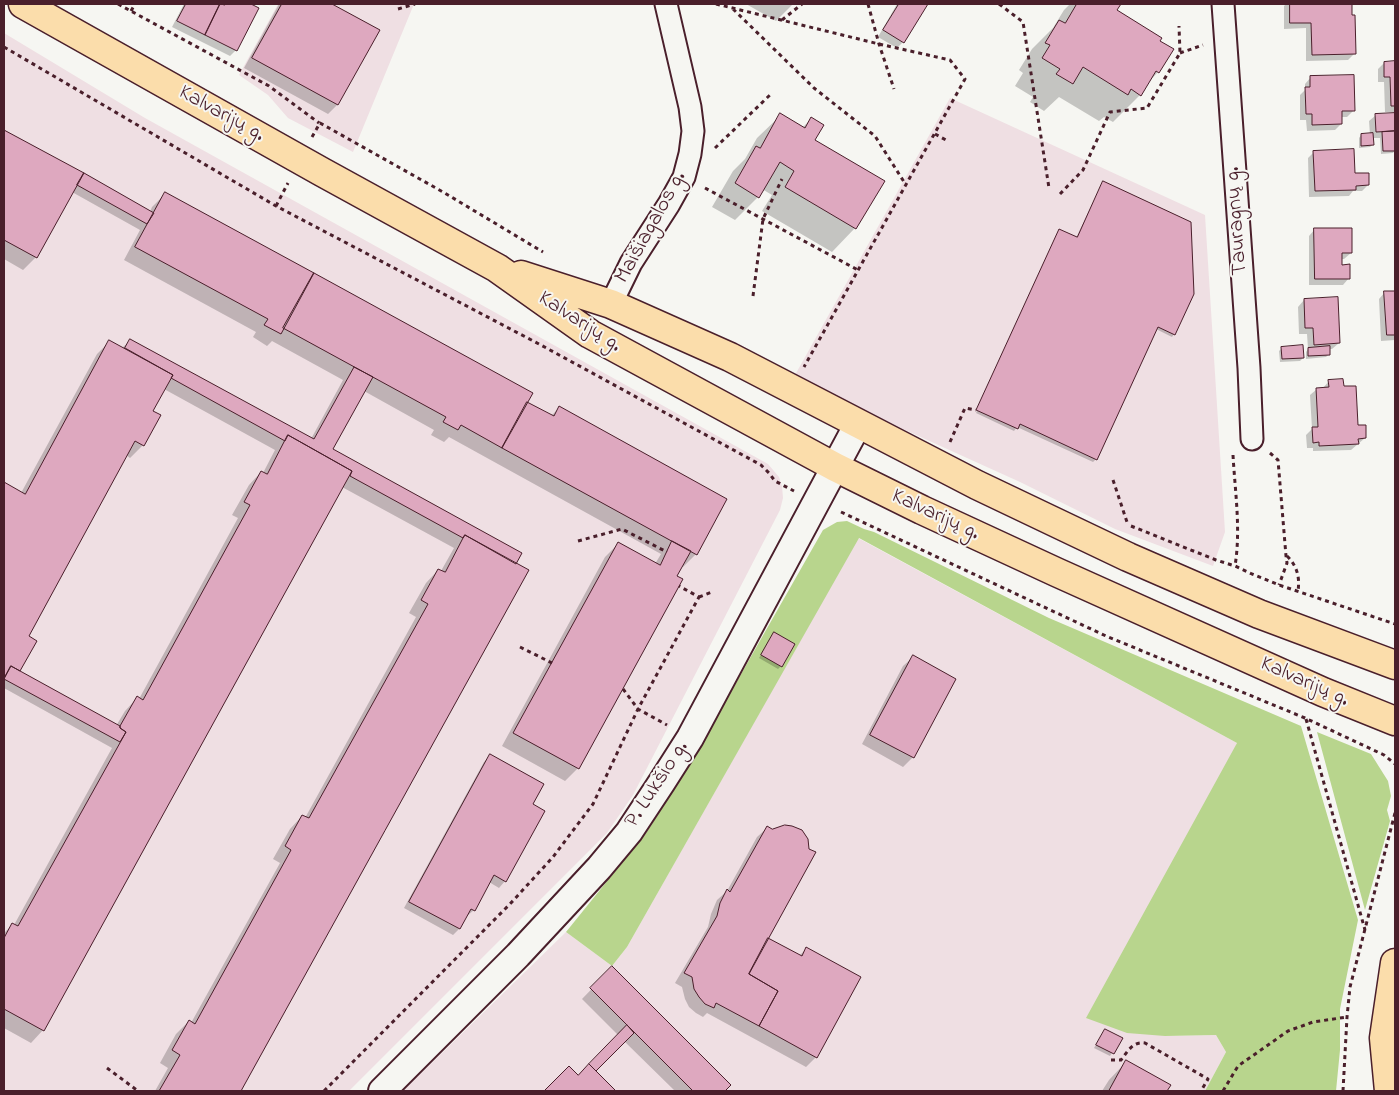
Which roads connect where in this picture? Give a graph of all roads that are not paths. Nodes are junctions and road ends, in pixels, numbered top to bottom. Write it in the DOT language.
graph roads {
  1 [pos="23,4"];
  2 [pos="666,4"];
  3 [pos="1223,4"];
  4 [pos="498,268"];
  5 [pos="611,304"];
  6 [pos="858,424"];
  7 [pos="1252,439"];
  8 [pos="835,467"];
  9 [pos="1395,665"];
  10 [pos="1395,721"];
  11 [pos="1395,963"];
  12 [pos="382,1091"];
  13 [pos="1388,1091"];
  1 -- 4 [label="main road, Kalvarijų g."];
  2 -- 5 [label="street, Maišiagalos g."];
  3 -- 7 [label="street, Tauragnų g."];
  4 -- 5 [label="main road, Kalvarijų g."];
  4 -- 8 [label="main road, Kalvarijų g."];
  5 -- 6 [label="main road, Kalvarijų g."];
  6 -- 8 [label="street, P. Lukšio g."];
  6 -- 9 [label="main road, Kalvarijų g."];
  8 -- 10 [label="main road, Kalvarijų g."];
  8 -- 12 [label="street, P. Lukšio g."];
  11 -- 13 [label="main road"];
}
